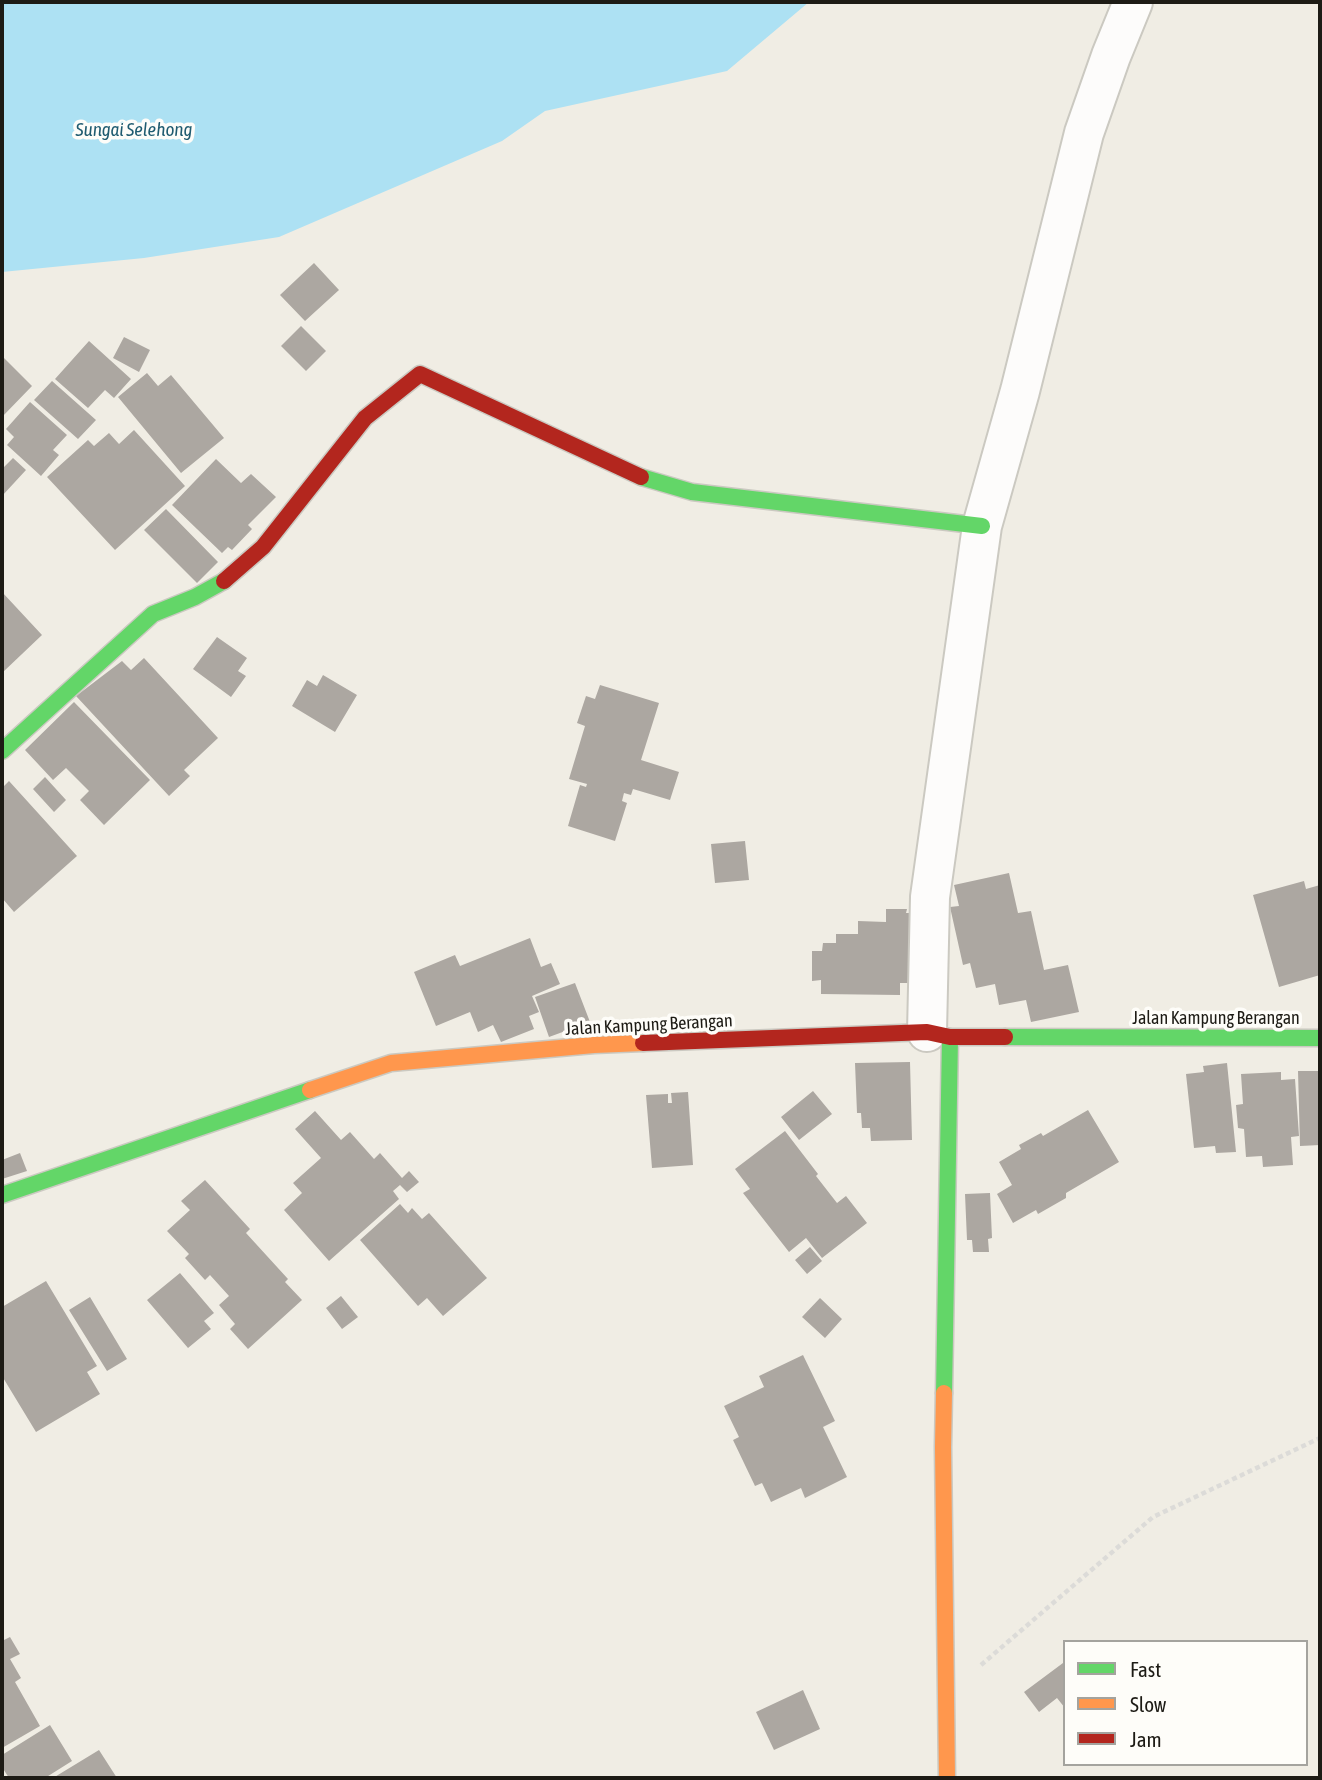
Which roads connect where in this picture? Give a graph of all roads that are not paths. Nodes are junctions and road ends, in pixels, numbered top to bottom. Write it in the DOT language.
graph roads {
  1 [pos="1133,2"];
  2 [pos="982,526"];
  3 [pos="2,749"];
  4 [pos="938,1035"];
  5 [pos="1320,1038"];
  6 [pos="2,1195"];
  7 [pos="947,1778"];
  1 -- 2 [label="street"];
  2 -- 3 [label="street"];
  2 -- 4 [label="street"];
  4 -- 5 [label="street, Jalan Kampung Berangan"];
  4 -- 6 [label="street, Jalan Kampung Berangan"];
  4 -- 7 [label="street"];
}
